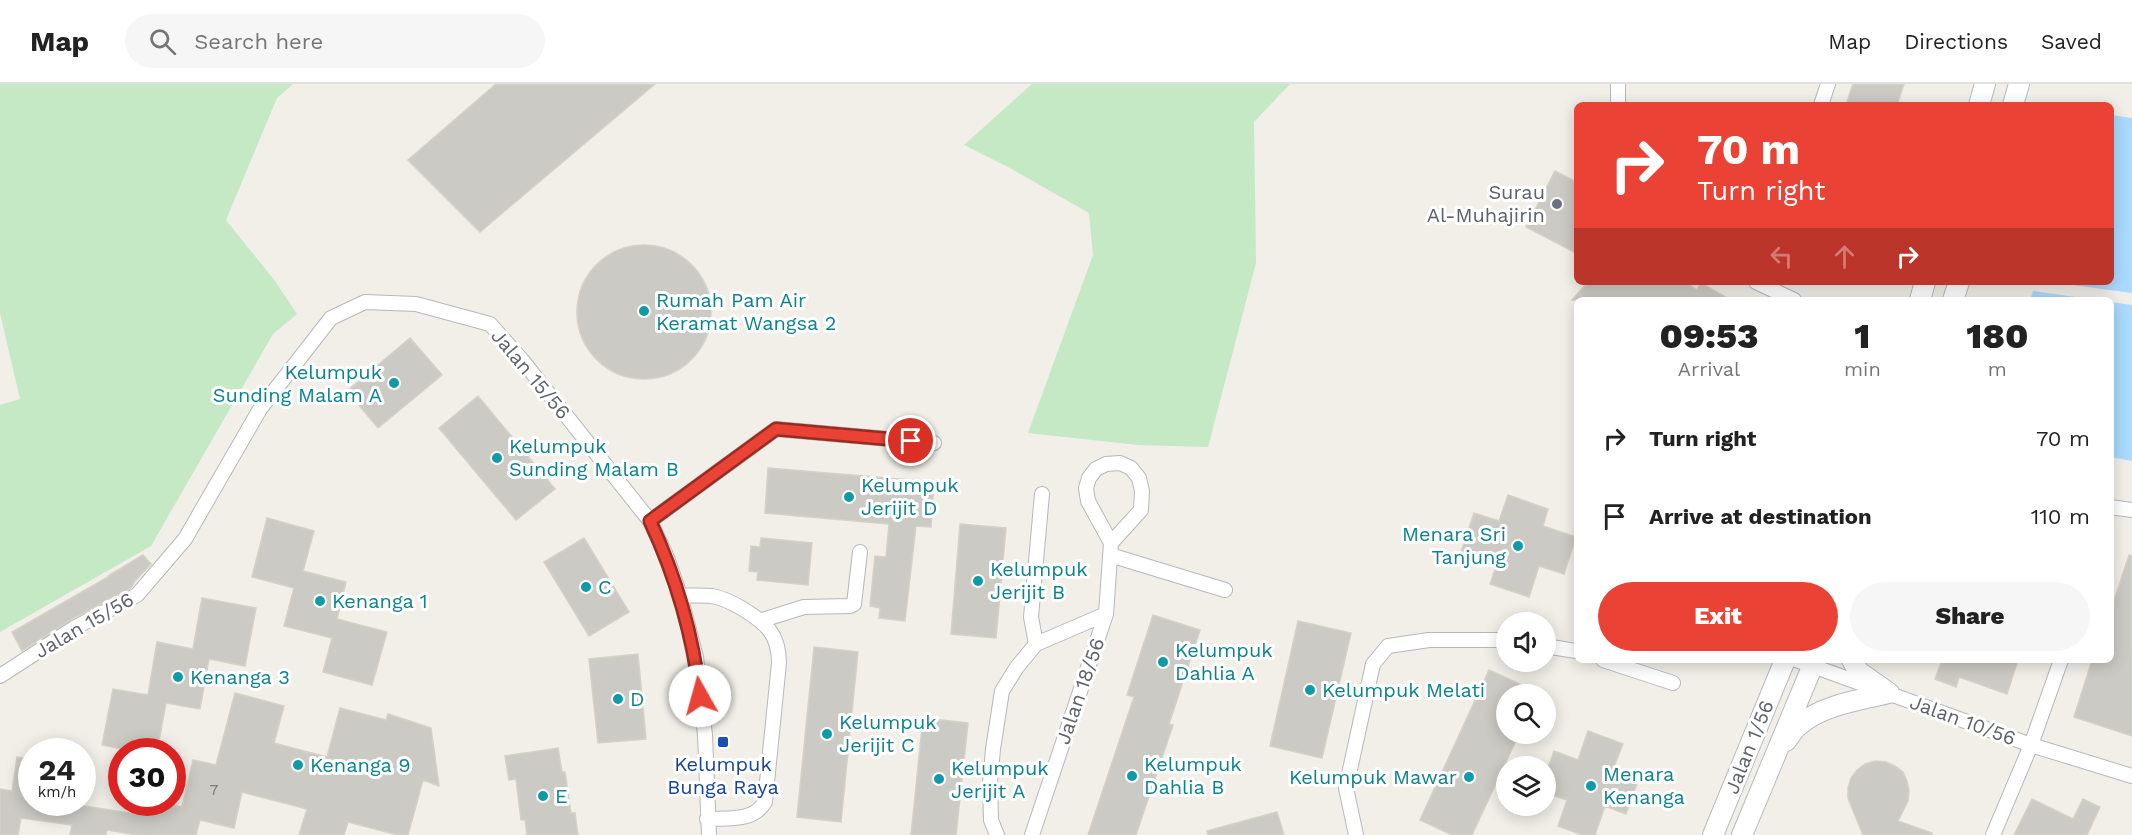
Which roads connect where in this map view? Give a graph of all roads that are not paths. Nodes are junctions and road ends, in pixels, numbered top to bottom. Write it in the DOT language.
graph roads {
  1 [pos="1618,84"];
  2 [pos="1828,84"];
  3 [pos="1985,84"];
  4 [pos="2019,84"];
  5 [pos="1618,102"];
  6 [pos="1822,102"];
  7 [pos="1980,102"];
  8 [pos="2014,102"];
  9 [pos="1762,285"];
  10 [pos="1788,297"];
  11 [pos="934,443"];
  12 [pos="1042,494"];
  13 [pos="2114,510"];
  14 [pos="2132,510"];
  15 [pos="650,521"];
  16 [pos="1111,549"];
  17 [pos="860,552"];
  18 [pos="1225,590"];
  19 [pos="680,595"];
  20 [pos="1106,614"];
  21 [pos="762,621"];
  22 [pos="1496,640"];
  23 [pos="1036,644"];
  24 [pos="1556,648"];
  25 [pos="1574,651"];
  26 [pos="1612,663"];
  27 [pos="1784,663"];
  28 [pos="1808,663"];
  29 [pos="1811,663"];
  30 [pos="1854,663"];
  31 [pos="2060,663"];
  32 [pos="0,676"];
  33 [pos="1673,683"];
  34 [pos="1890,693"];
  35 [pos="2031,745"];
  36 [pos="1773,759"];
  37 [pos="2132,776"];
  38 [pos="707,819"];
  39 [pos="709,835"];
  40 [pos="997,835"];
  41 [pos="1032,835"];
  42 [pos="1356,835"];
  43 [pos="1713,835"];
  44 [pos="1742,835"];
  45 [pos="1993,835"];
  1 -- 5 [label="street"];
  2 -- 6 [label="street"];
  3 -- 7 [label="main road"];
  4 -- 8 [label="main road"];
  9 -- 10 [label="street"];
  11 -- 15 [label="street"];
  12 -- 23 [label="street"];
  13 -- 14 [label="street"];
  15 -- 19 [label="street, Jalan 15/56"];
  15 -- 32 [label="street, Jalan 15/56"];
  16 -- 16 [label="street"];
  16 -- 18 [label="street"];
  16 -- 20 [label="street, Jalan 18/56"];
  17 -- 21 [label="street"];
  19 -- 21 [label="street"];
  19 -- 38 [label="street, Jalan 15/56"];
  20 -- 23 [label="street"];
  20 -- 41 [label="street, Jalan 18/56"];
  21 -- 38 [label="street"];
  22 -- 42 [label="street"];
  23 -- 40 [label="street"];
  24 -- 25 [label="street"];
  26 -- 33 [label="street"];
  27 -- 43 [label="main road, Jalan 1/56"];
  28 -- 36 [label="main road, Jalan 1/56"];
  29 -- 34 [label="street, Jalan 10/56"];
  30 -- 34 [label="main road"];
  31 -- 35 [label="street"];
  34 -- 35 [label="street, Jalan 10/56"];
  34 -- 36 [label="main road"];
  35 -- 37 [label="street, Jalan 10/56"];
  35 -- 45 [label="street"];
  36 -- 44 [label="main road, Jalan 1/56"];
  38 -- 39 [label="street, Jalan 15/56"];
}
